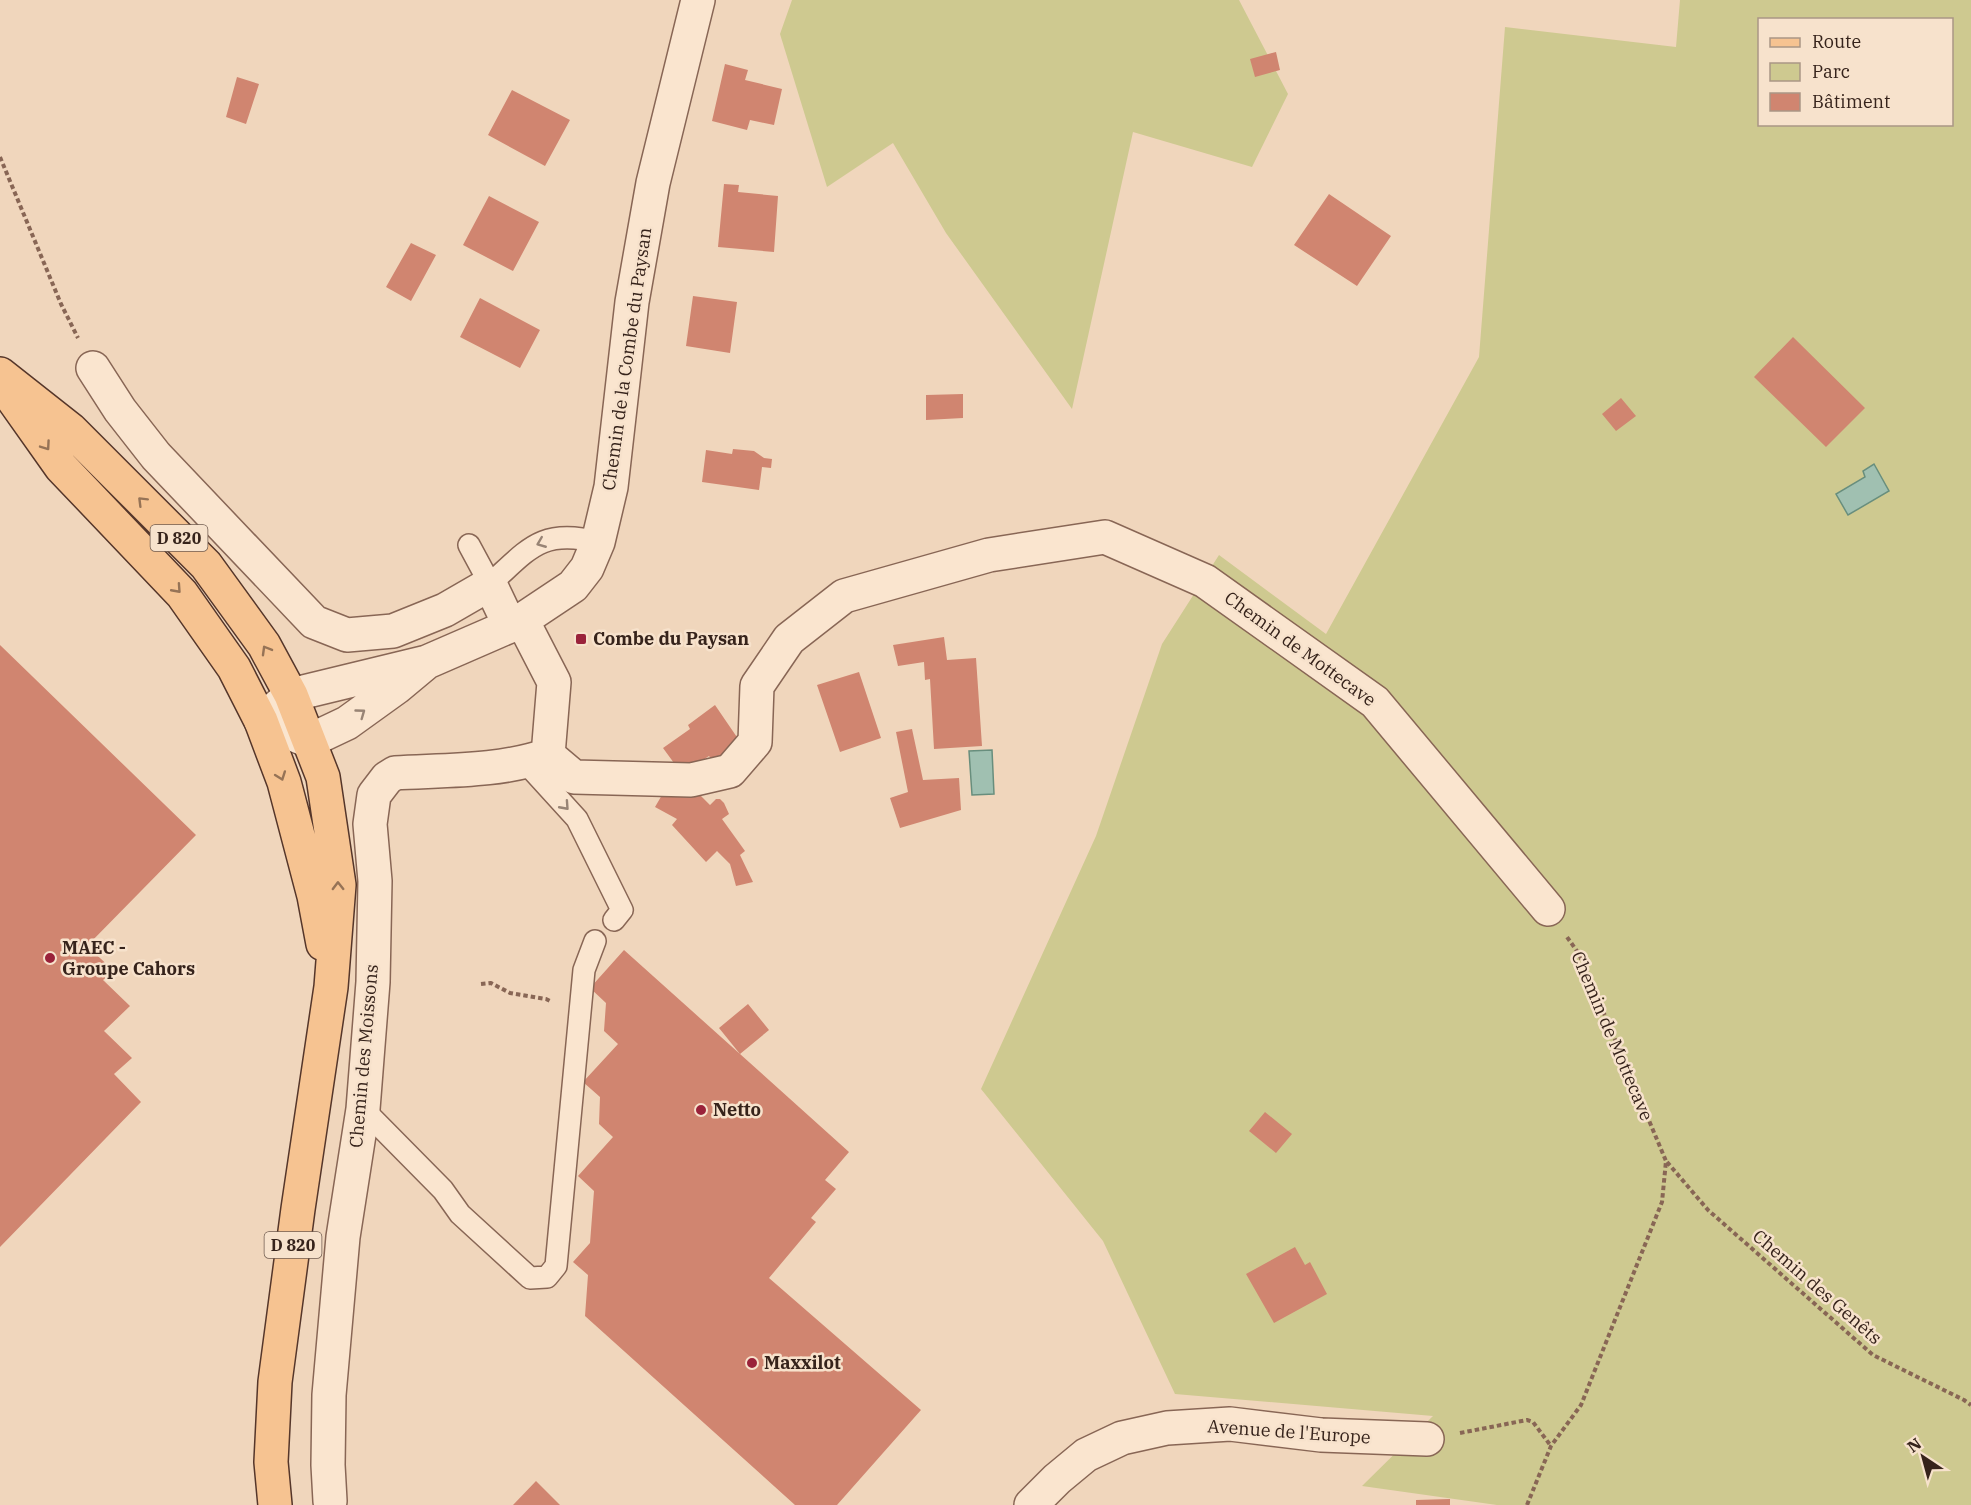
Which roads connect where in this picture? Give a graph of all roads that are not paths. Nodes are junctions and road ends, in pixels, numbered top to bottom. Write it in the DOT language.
graph roads {
  1 [pos="698,0"];
  2 [pos="93,368"];
  3 [pos="0,374"];
  4 [pos="0,381"];
  5 [pos="598,542"];
  6 [pos="469,545"];
  7 [pos="490,584"];
  8 [pos="516,623"];
  9 [pos="427,662"];
  10 [pos="291,694"];
  11 [pos="261,721"];
  12 [pos="309,741"];
  13 [pos="537,759"];
  14 [pos="1548,909"];
  15 [pos="614,920"];
  16 [pos="595,941"];
  17 [pos="331,987"];
  18 [pos="363,1109"];
  19 [pos="1427,1439"];
  20 [pos="330,1501"];
  21 [pos="275,1505"];
  22 [pos="1031,1505"];
  1 -- 5 [label="street, Chemin de la Combe du Paysan"];
  2 -- 7 [label="street"];
  10 -- 3 [label="main road, D 820, one-way"];
  4 -- 11 [label="main road, D 820, one-way"];
  5 -- 7 [label="lane, one-way"];
  5 -- 8 [label="street, Chemin de la Combe du Paysan"];
  6 -- 7 [label="lane"];
  7 -- 8 [label="street"];
  8 -- 9 [label="street, Chemin de la Combe du Paysan"];
  8 -- 13 [label="street"];
  9 -- 10 [label="street, Chemin de la Combe du Paysan"];
  12 -- 9 [label="street, Chemin de la Combe du Paysan, one-way"];
  10 -- 11 [label="street, Chemin de la Combe du Paysan"];
  10 -- 12 [label="main road, D 820"];
  11 -- 12 [label="street"];
  11 -- 17 [label="main road, D 820, one-way"];
  17 -- 12 [label="main road, D 820, one-way"];
  13 -- 14 [label="street, Chemin de Mottecave"];
  13 -- 15 [label="lane, one-way"];
  13 -- 18 [label="street, Chemin des Moissons"];
  16 -- 18 [label="lane"];
  17 -- 21 [label="main road, D 820"];
  18 -- 20 [label="street, Chemin des Moissons"];
  19 -- 22 [label="street, Avenue de l'Europe"];
}
